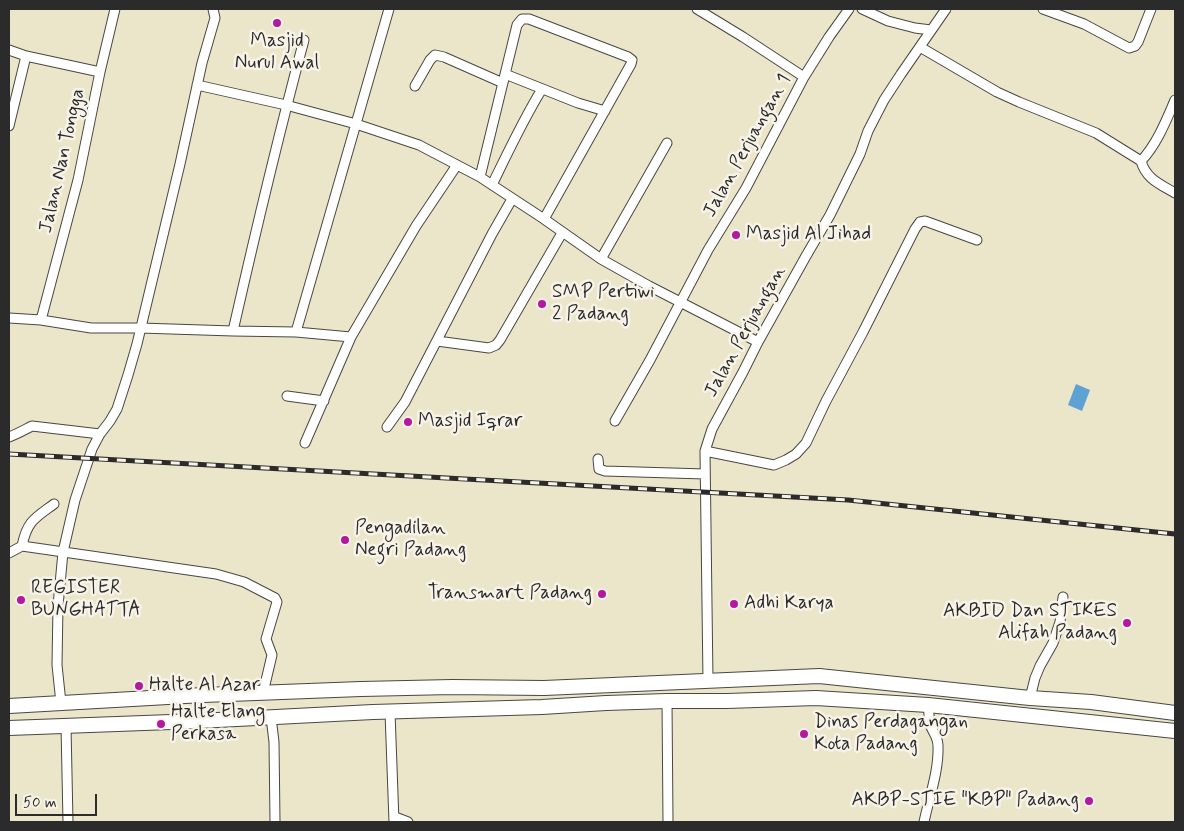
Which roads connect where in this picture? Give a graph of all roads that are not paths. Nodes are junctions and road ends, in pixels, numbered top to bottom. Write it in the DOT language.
graph roads {
  1 [pos="115,9"];
  2 [pos="213,9"];
  3 [pos="389,9"];
  4 [pos="697,9"];
  5 [pos="849,9"];
  6 [pos="862,9"];
  7 [pos="946,9"];
  8 [pos="1043,9"];
  9 [pos="1151,9"];
  10 [pos="932,30"];
  11 [pos="304,40"];
  12 [pos="920,47"];
  13 [pos="9,50"];
  14 [pos="26,56"];
  15 [pos="100,72"];
  16 [pos="804,77"];
  17 [pos="504,78"];
  18 [pos="197,86"];
  19 [pos="415,86"];
  20 [pos="542,89"];
  21 [pos="12,100"];
  22 [pos="1175,100"];
  23 [pos="286,105"];
  24 [pos="605,111"];
  25 [pos="356,124"];
  26 [pos="9,126"];
  27 [pos="667,143"];
  28 [pos="1141,161"];
  29 [pos="457,165"];
  30 [pos="480,177"];
  31 [pos="492,185"];
  32 [pos="1175,193"];
  33 [pos="512,199"];
  34 [pos="544,219"];
  35 [pos="562,233"];
  36 [pos="976,240"];
  37 [pos="601,259"];
  38 [pos="681,303"];
  39 [pos="9,318"];
  40 [pos="41,320"];
  41 [pos="140,328"];
  42 [pos="234,331"];
  43 [pos="296,332"];
  44 [pos="351,337"];
  45 [pos="437,341"];
  46 [pos="758,342"];
  47 [pos="287,396"];
  48 [pos="324,401"];
  49 [pos="615,421"];
  50 [pos="387,427"];
  51 [pos="100,434"];
  52 [pos="9,437"];
  53 [pos="305,443"];
  54 [pos="705,451"];
  55 [pos="598,460"];
  56 [pos="705,474"];
  57 [pos="54,504"];
  58 [pos="22,546"];
  59 [pos="64,552"];
  60 [pos="9,553"];
  61 [pos="1063,597"];
  62 [pos="708,681"];
  63 [pos="336,690"];
  64 [pos="263,693"];
  65 [pos="1030,698"];
  66 [pos="667,701"];
  67 [pos="61,703"];
  68 [pos="928,705"];
  69 [pos="9,706"];
  70 [pos="390,712"];
  71 [pos="1175,713"];
  72 [pos="337,714"];
  73 [pos="271,717"];
  74 [pos="66,726"];
  75 [pos="9,728"];
  76 [pos="1175,731"];
  77 [pos="395,820"];
  78 [pos="68,822"];
  79 [pos="275,822"];
  80 [pos="408,822"];
  81 [pos="668,822"];
  82 [pos="924,822"];
  1 -- 15 [label="street, Jalan Nan Tongga"];
  2 -- 18 [label="street"];
  3 -- 25 [label="street"];
  4 -- 16 [label="street"];
  5 -- 16 [label="street, Jalan Perjuangan 1"];
  6 -- 10 [label="street"];
  7 -- 10 [label="street, Jalan Perjuangan"];
  8 -- 9 [label="street"];
  10 -- 12 [label="street, Jalan Perjuangan"];
  11 -- 23 [label="street"];
  12 -- 28 [label="street"];
  12 -- 46 [label="street, Jalan Perjuangan"];
  13 -- 14 [label="street"];
  14 -- 15 [label="street"];
  14 -- 21 [label="street"];
  15 -- 40 [label="street, Jalan Nan Tongga"];
  16 -- 38 [label="street, Jalan Perjuangan 1"];
  17 -- 19 [label="street"];
  17 -- 20 [label="street"];
  17 -- 24 [label="street"];
  17 -- 30 [label="street"];
  18 -- 23 [label="street"];
  18 -- 41 [label="street"];
  20 -- 24 [label="street"];
  20 -- 31 [label="street"];
  21 -- 26 [label="street"];
  22 -- 28 [label="street"];
  23 -- 25 [label="street"];
  23 -- 42 [label="street"];
  24 -- 34 [label="street"];
  25 -- 29 [label="street"];
  25 -- 43 [label="street"];
  27 -- 37 [label="street"];
  28 -- 32 [label="street"];
  29 -- 30 [label="street"];
  29 -- 44 [label="street"];
  30 -- 31 [label="street"];
  31 -- 33 [label="street"];
  33 -- 34 [label="street"];
  33 -- 45 [label="street"];
  34 -- 35 [label="street"];
  35 -- 37 [label="street"];
  35 -- 45 [label="street"];
  36 -- 54 [label="street"];
  37 -- 38 [label="street"];
  38 -- 46 [label="street"];
  38 -- 49 [label="street, Jalan Perjuangan 1"];
  39 -- 40 [label="street"];
  40 -- 41 [label="street"];
  41 -- 42 [label="street"];
  41 -- 51 [label="street"];
  42 -- 43 [label="street"];
  43 -- 44 [label="street"];
  44 -- 48 [label="street"];
  45 -- 50 [label="street"];
  46 -- 54 [label="street, Jalan Perjuangan"];
  47 -- 48 [label="street"];
  48 -- 53 [label="street"];
  51 -- 52 [label="street"];
  51 -- 59 [label="street"];
  54 -- 56 [label="street, Jalan Perjuangan"];
  55 -- 56 [label="street"];
  56 -- 62 [label="street, Jalan Perjuangan"];
  57 -- 58 [label="street"];
  58 -- 59 [label="street"];
  58 -- 60 [label="street"];
  59 -- 64 [label="street"];
  59 -- 67 [label="street"];
  61 -- 65 [label="street"];
  62 -- 63 [label="main road"];
  62 -- 65 [label="main road"];
  63 -- 64 [label="main road"];
  63 -- 72 [label="main road"];
  64 -- 67 [label="main road"];
  65 -- 71 [label="main road"];
  66 -- 68 [label="main road"];
  66 -- 70 [label="main road"];
  66 -- 81 [label="street"];
  67 -- 69 [label="main road"];
  68 -- 76 [label="main road"];
  68 -- 82 [label="street"];
  70 -- 72 [label="main road"];
  70 -- 77 [label="street"];
  72 -- 73 [label="main road"];
  73 -- 74 [label="main road"];
  73 -- 79 [label="street"];
  74 -- 75 [label="main road"];
  74 -- 78 [label="street"];
  77 -- 80 [label="street"];
}
